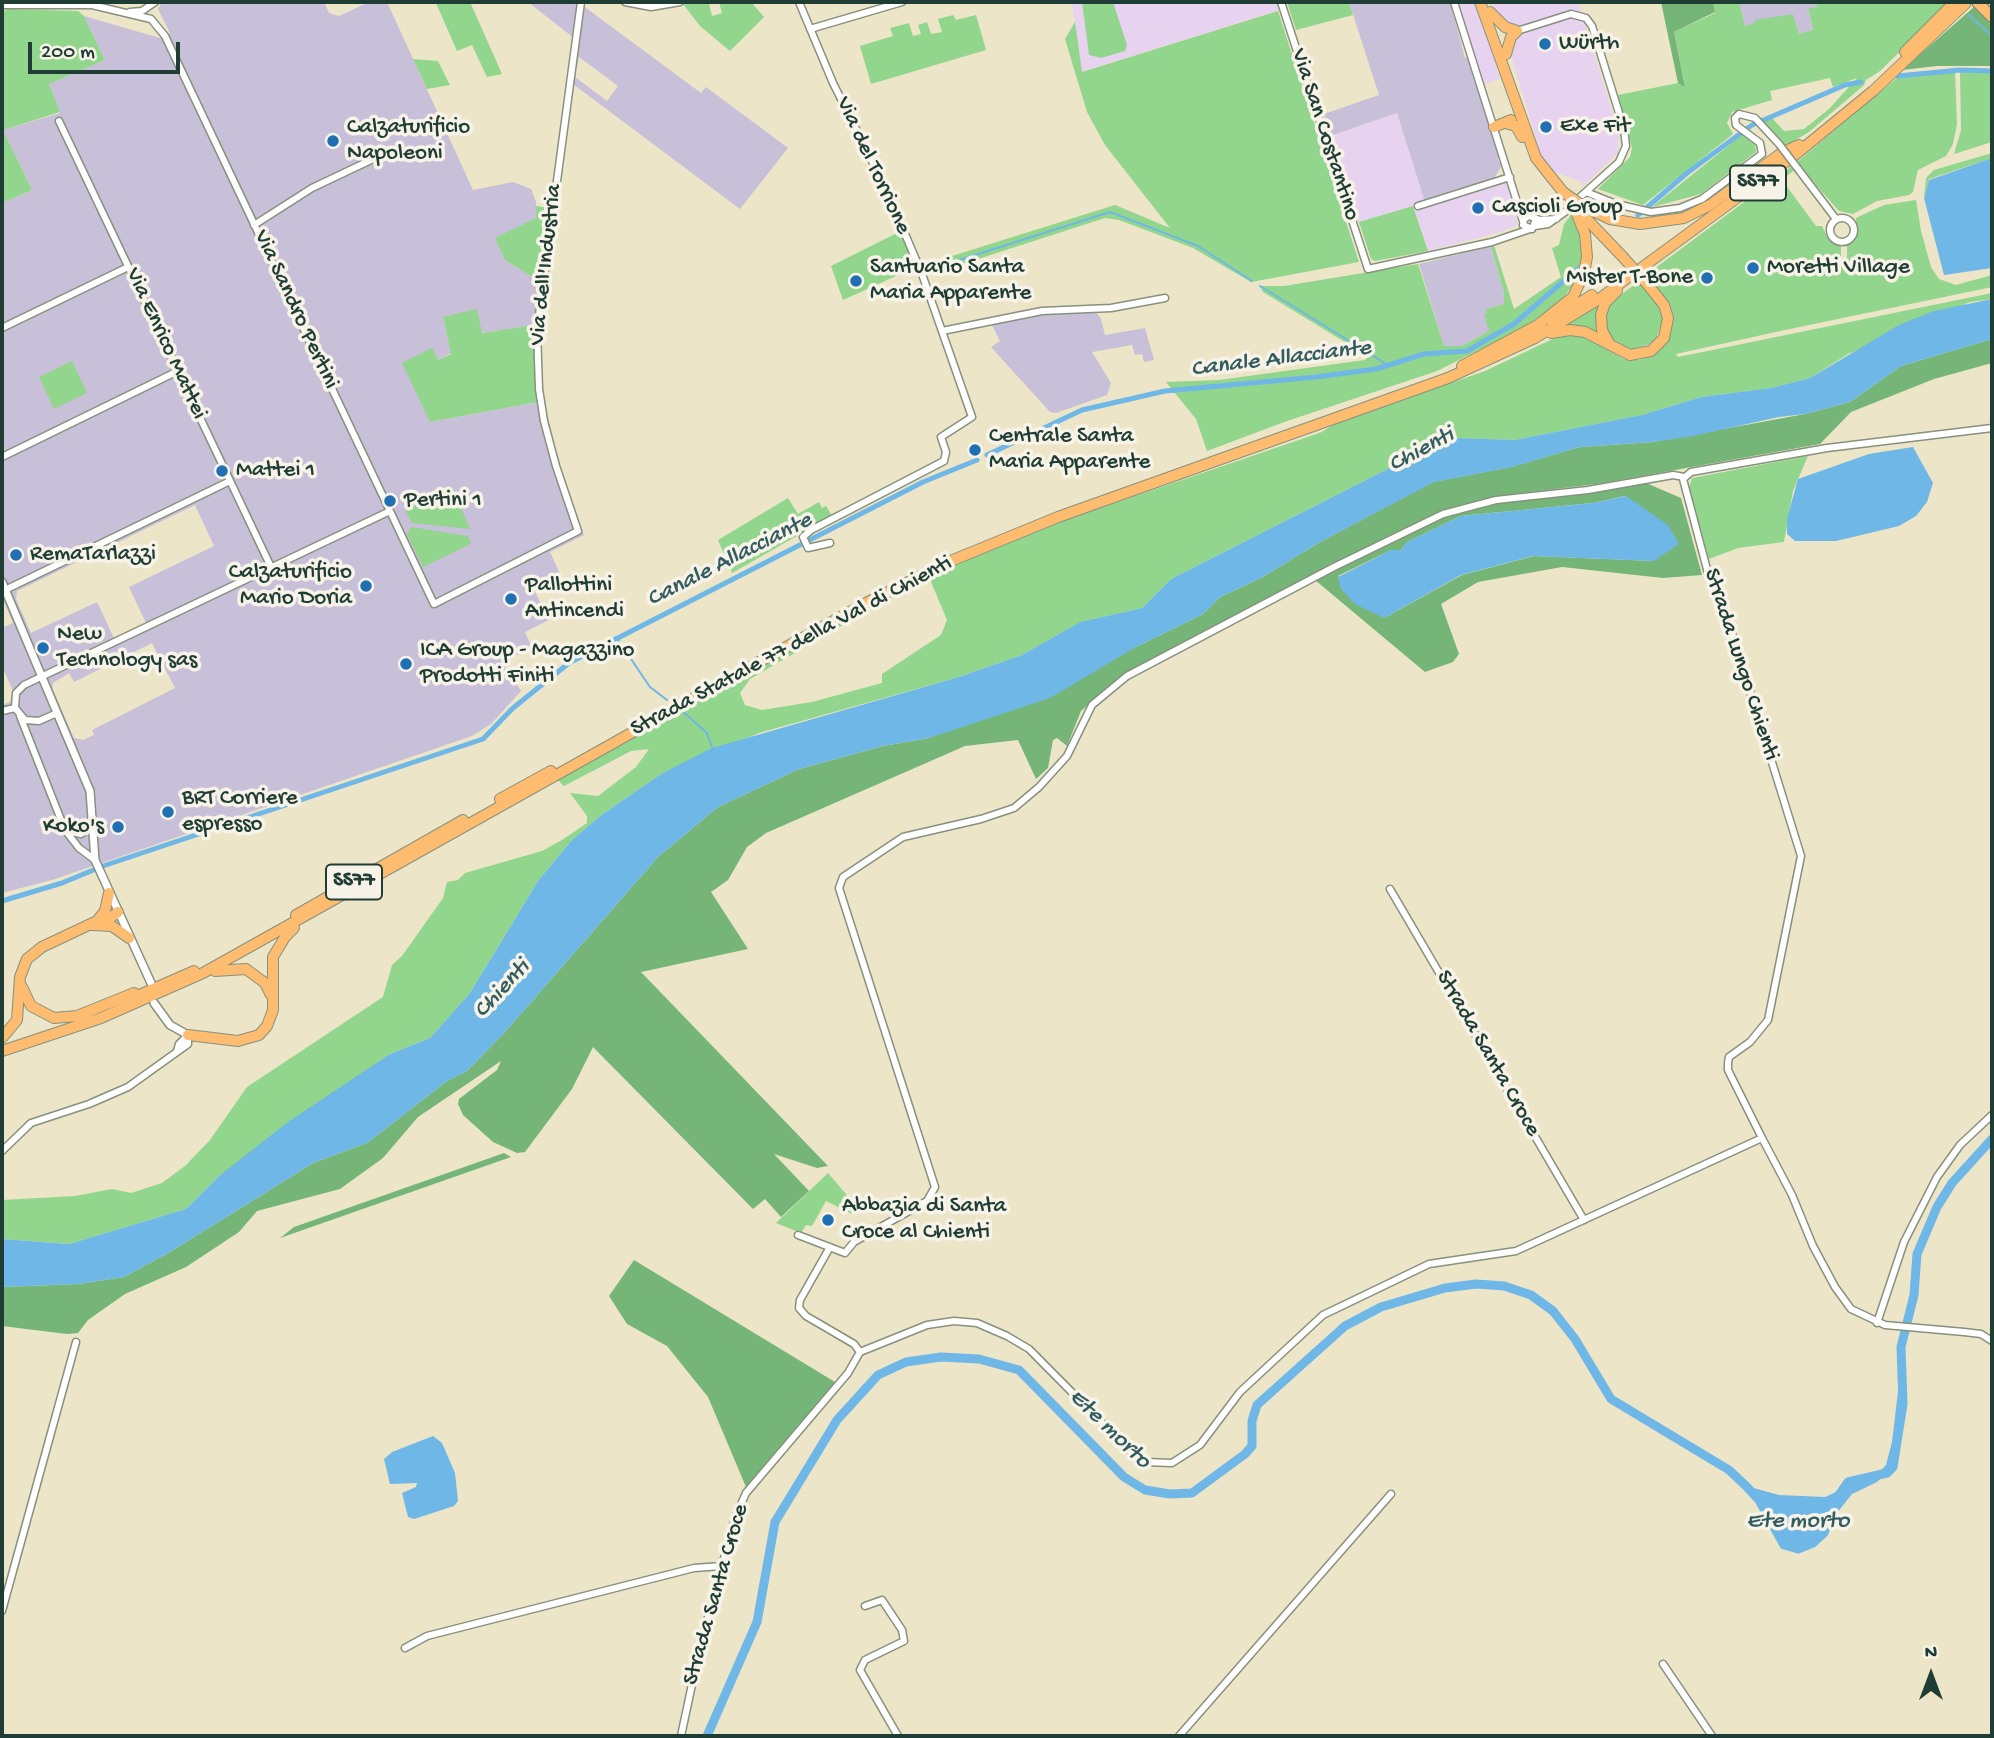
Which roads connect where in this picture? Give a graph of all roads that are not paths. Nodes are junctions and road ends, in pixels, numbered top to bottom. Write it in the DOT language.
graph roads {
  1 [pos="581,2"];
  2 [pos="625,2"];
  3 [pos="680,2"];
  4 [pos="799,2"];
  5 [pos="902,2"];
  6 [pos="1281,2"];
  7 [pos="1454,2"];
  8 [pos="1480,2"];
  9 [pos="1978,2"];
  10 [pos="1960,3"];
  11 [pos="2,5"];
  12 [pos="1488,7"];
  13 [pos="1992,17"];
  14 [pos="810,29"];
  15 [pos="1517,31"];
  16 [pos="1506,54"];
  17 [pos="1869,89"];
  18 [pos="1516,103"];
  19 [pos="59,121"];
  20 [pos="1505,123"];
  21 [pos="1494,127"];
  22 [pos="1799,145"];
  23 [pos="390,151"];
  24 [pos="1534,154"];
  25 [pos="1510,177"];
  26 [pos="1586,192"];
  27 [pos="1418,206"];
  28 [pos="1577,207"];
  29 [pos="1836,219"];
  30 [pos="1530,223"];
  31 [pos="254,225"];
  32 [pos="1695,228"];
  33 [pos="128,267"];
  34 [pos="1165,298"];
  35 [pos="2,328"];
  36 [pos="942,331"];
  37 [pos="1613,348"];
  38 [pos="1463,369"];
  39 [pos="178,371"];
  40 [pos="1992,428"];
  41 [pos="2,457"];
  42 [pos="1684,477"];
  43 [pos="230,481"];
  44 [pos="390,511"];
  45 [pos="830,543"];
  46 [pos="271,567"];
  47 [pos="3,586"];
  48 [pos="434,604"];
  49 [pos="42,677"];
  50 [pos="15,708"];
  51 [pos="2,711"];
  52 [pos="57,713"];
  53 [pos="20,716"];
  54 [pos="530,786"];
  55 [pos="92,825"];
  56 [pos="65,830"];
  57 [pos="97,865"];
  58 [pos="396,866"];
  59 [pos="1390,889"];
  60 [pos="109,893"];
  61 [pos="118,912"];
  62 [pos="99,921"];
  63 [pos="129,937"];
  64 [pos="20,977"];
  65 [pos="177,978"];
  66 [pos="148,984"];
  67 [pos="273,1000"];
  68 [pos="157,1002"];
  69 [pos="137,1003"];
  70 [pos="2,1038"];
  71 [pos="183,1043"];
  72 [pos="2,1044"];
  73 [pos="2,1051"];
  74 [pos="1992,1115"];
  75 [pos="1762,1138"];
  76 [pos="2,1152"];
  77 [pos="1584,1220"];
  78 [pos="798,1235"];
  79 [pos="830,1247"];
  80 [pos="1881,1324"];
  81 [pos="1992,1340"];
  82 [pos="76,1342"];
  83 [pos="860,1352"];
  84 [pos="1391,1494"];
  85 [pos="722,1566"];
  86 [pos="865,1606"];
  87 [pos="2,1611"];
  88 [pos="405,1648"];
  89 [pos="1662,1664"];
  90 [pos="681,1736"];
  91 [pos="898,1736"];
  92 [pos="1179,1736"];
  93 [pos="1712,1736"];
  1 -- 48 [label="street, Via dell'Industria"];
  2 -- 3 [label="street"];
  4 -- 14 [label="street, Via del Torrione"];
  5 -- 14 [label="street"];
  6 -- 30 [label="street, Via San Costantino"];
  7 -- 21 [label="street"];
  8 -- 18 [label="main road"];
  9 -- 13 [label="highway"];
  10 -- 17 [label="main road, Strada Statale 77 della Val di Chienti / SS77"];
  11 -- 31 [label="street, Via Sandro Pertini"];
  12 -- 15 [label="main road"];
  12 -- 16 [label="main road"];
  14 -- 36 [label="street, Via del Torrione"];
  15 -- 16 [label="main road"];
  15 -- 26 [label="street"];
  16 -- 24 [label="main road"];
  17 -- 22 [label="main road, Strada Statale 77 della Val di Chienti / SS77"];
  17 -- 32 [label="main road, Strada Statale 77 della Val di Chienti / SS77"];
  18 -- 20 [label="main road"];
  18 -- 24 [label="main road"];
  19 -- 33 [label="street, Via Enrico Mattei"];
  20 -- 21 [label="main road"];
  20 -- 24 [label="main road"];
  21 -- 25 [label="street"];
  22 -- 28 [label="main road"];
  22 -- 38 [label="main road, Strada Statale 77 della Val di Chienti / SS77"];
  23 -- 31 [label="street"];
  24 -- 28 [label="main road, bridge"];
  25 -- 27 [label="street"];
  25 -- 30 [label="street"];
  26 -- 28 [label="street"];
  26 -- 29 [label="street, bridge"];
  28 -- 30 [label="street"];
  28 -- 37 [label="main road, bridge"];
  28 -- 38 [label="main road"];
  29 -- 29 [label="street"];
  31 -- 44 [label="street, Via Sandro Pertini"];
  32 -- 37 [label="main road"];
  32 -- 38 [label="main road, Strada Statale 77 della Val di Chienti / SS77"];
  33 -- 35 [label="street"];
  33 -- 39 [label="street, Via Enrico Mattei"];
  34 -- 36 [label="street"];
  36 -- 45 [label="street, Via del Torrione"];
  37 -- 38 [label="main road"];
  38 -- 54 [label="main road, Strada Statale 77 della Val di Chienti / SS77"];
  39 -- 41 [label="street"];
  39 -- 43 [label="street, Via Enrico Mattei"];
  40 -- 42 [label="street"];
  42 -- 75 [label="street, Strada Lungo Chienti"];
  42 -- 79 [label="street"];
  43 -- 46 [label="street, Via Enrico Mattei"];
  43 -- 47 [label="street"];
  44 -- 46 [label="street"];
  44 -- 48 [label="street, Via Sandro Pertini"];
  46 -- 49 [label="street"];
  47 -- 49 [label="street"];
  49 -- 50 [label="street"];
  49 -- 52 [label="street"];
  50 -- 51 [label="street"];
  50 -- 53 [label="street"];
  52 -- 53 [label="street"];
  52 -- 55 [label="street"];
  53 -- 56 [label="street"];
  54 -- 58 [label="main road, Strada Statale 77 della Val di Chienti / SS77"];
  54 -- 65 [label="main road, Strada Statale 77 della Val di Chienti / SS77"];
  55 -- 56 [label="street"];
  55 -- 57 [label="street"];
  56 -- 57 [label="street"];
  57 -- 60 [label="street"];
  58 -- 67 [label="main road"];
  58 -- 69 [label="main road, Strada Statale 77 della Val di Chienti / SS77"];
  59 -- 77 [label="street, Strada Santa Croce"];
  60 -- 61 [label="street"];
  60 -- 62 [label="main road"];
  61 -- 62 [label="main road"];
  61 -- 63 [label="street"];
  62 -- 63 [label="main road"];
  62 -- 64 [label="main road"];
  63 -- 66 [label="street"];
  64 -- 65 [label="main road"];
  64 -- 70 [label="main road"];
  65 -- 72 [label="main road, Strada Statale 77 della Val di Chienti / SS77"];
  67 -- 69 [label="main road"];
  67 -- 71 [label="main road"];
  68 -- 71 [label="street"];
  69 -- 73 [label="main road, Strada Statale 77 della Val di Chienti / SS77"];
  71 -- 76 [label="street"];
  74 -- 80 [label="street"];
  75 -- 77 [label="street"];
  75 -- 80 [label="street"];
  77 -- 83 [label="street"];
  78 -- 79 [label="street"];
  79 -- 83 [label="street"];
  80 -- 81 [label="street"];
  82 -- 87 [label="street"];
  83 -- 85 [label="street, Strada Santa Croce"];
  84 -- 92 [label="street"];
  85 -- 88 [label="street"];
  85 -- 90 [label="street, Strada Santa Croce"];
  86 -- 91 [label="street"];
  89 -- 93 [label="street"];
}
